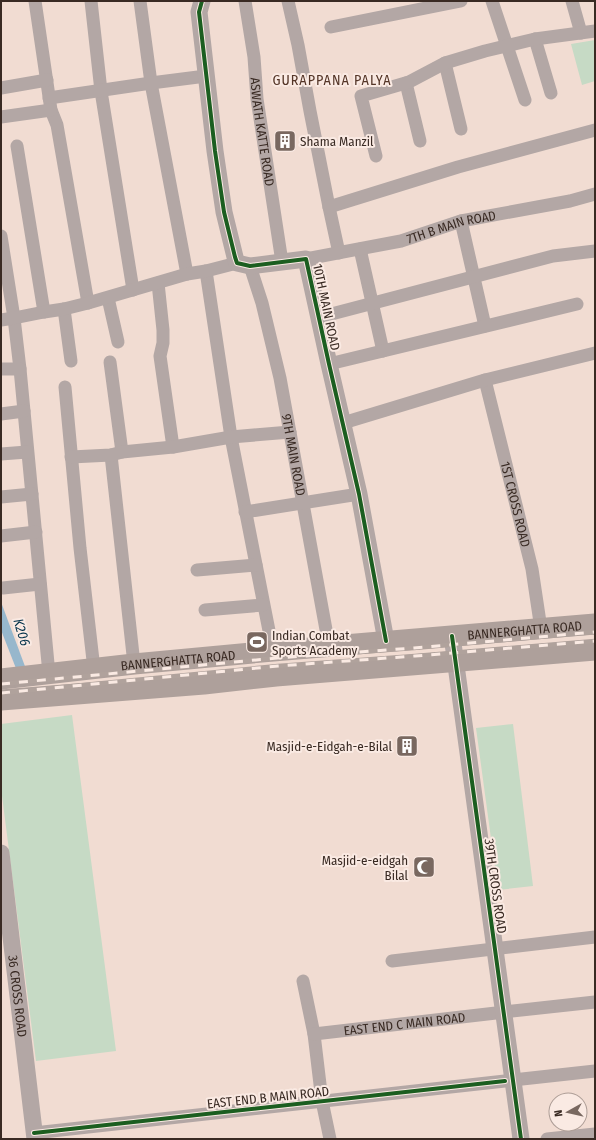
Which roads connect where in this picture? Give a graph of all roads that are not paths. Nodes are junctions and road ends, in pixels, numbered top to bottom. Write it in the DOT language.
graph roads {
  1 [pos="35,1"];
  2 [pos="91,1"];
  3 [pos="140,1"];
  4 [pos="202,1"];
  5 [pos="245,1"];
  6 [pos="288,1"];
  7 [pos="461,1"];
  8 [pos="492,1"];
  9 [pos="572,1"];
  10 [pos="331,27"];
  11 [pos="595,31"];
  12 [pos="581,33"];
  13 [pos="535,39"];
  14 [pos="507,46"];
  15 [pos="445,63"];
  16 [pos="206,76"];
  17 [pos="47,80"];
  18 [pos="406,82"];
  19 [pos="151,83"];
  20 [pos="1,88"];
  21 [pos="101,91"];
  22 [pos="551,92"];
  23 [pos="525,100"];
  24 [pos="50,104"];
  25 [pos="1,118"];
  26 [pos="461,129"];
  27 [pos="595,130"];
  28 [pos="420,141"];
  29 [pos="17,146"];
  30 [pos="376,156"];
  31 [pos="595,194"];
  32 [pos="329,206"];
  33 [pos="461,221"];
  34 [pos="1,236"];
  35 [pos="360,249"];
  36 [pos="595,251"];
  37 [pos="339,253"];
  38 [pos="3,257"];
  39 [pos="306,259"];
  40 [pos="282,262"];
  41 [pos="244,264"];
  42 [pos="206,271"];
  43 [pos="186,274"];
  44 [pos="473,277"];
  45 [pos="158,283"];
  46 [pos="133,290"];
  47 [pos="108,298"];
  48 [pos="88,303"];
  49 [pos="372,303"];
  50 [pos="577,304"];
  51 [pos="64,309"];
  52 [pos="44,312"];
  53 [pos="320,317"];
  54 [pos="14,318"];
  55 [pos="1,320"];
  56 [pos="485,326"];
  57 [pos="118,342"];
  58 [pos="382,351"];
  59 [pos="595,353"];
  60 [pos="71,360"];
  61 [pos="110,362"];
  62 [pos="329,364"];
  63 [pos="1,369"];
  64 [pos="20,369"];
  65 [pos="485,380"];
  66 [pos="65,387"];
  67 [pos="24,411"];
  68 [pos="1,414"];
  69 [pos="343,423"];
  70 [pos="290,432"];
  71 [pos="231,437"];
  72 [pos="172,446"];
  73 [pos="28,452"];
  74 [pos="116,453"];
  75 [pos="1,454"];
  76 [pos="71,457"];
  77 [pos="32,494"];
  78 [pos="359,494"];
  79 [pos="1,497"];
  80 [pos="303,502"];
  81 [pos="245,512"];
  82 [pos="36,532"];
  83 [pos="1,536"];
  84 [pos="256,565"];
  85 [pos="197,570"];
  86 [pos="40,584"];
  87 [pos="3,588"];
  88 [pos="264,605"];
  89 [pos="205,610"];
  90 [pos="595,624"];
  91 [pos="541,629"];
  92 [pos="448,636"];
  93 [pos="386,641"];
  94 [pos="329,646"];
  95 [pos="595,650"];
  96 [pos="273,651"];
  97 [pos="451,662"];
  98 [pos="134,664"];
  99 [pos="94,669"];
  100 [pos="49,674"];
  101 [pos="1,679"];
  102 [pos="1,700"];
  103 [pos="1,853"];
  104 [pos="595,937"];
  105 [pos="491,949"];
  106 [pos="392,961"];
  107 [pos="303,981"];
  108 [pos="595,1002"];
  109 [pos="500,1012"];
  110 [pos="314,1034"];
  111 [pos="595,1071"];
  112 [pos="509,1081"];
  113 [pos="322,1101"];
  114 [pos="595,1134"];
  115 [pos="34,1136"];
  116 [pos="330,1139"];
  117 [pos="512,1139"];
  118 [pos="521,1139"];
  119 [pos="547,1139"];
  1 -- 17 [label="street"];
  2 -- 21 [label="street"];
  3 -- 19 [label="street"];
  4 -- 16 [label="street"];
  5 -- 40 [label="street, ASWATH KATTE ROAD"];
  6 -- 32 [label="street"];
  7 -- 10 [label="street"];
  8 -- 14 [label="street"];
  9 -- 12 [label="street"];
  11 -- 12 [label="street"];
  12 -- 13 [label="street"];
  13 -- 14 [label="street"];
  13 -- 22 [label="street"];
  14 -- 15 [label="street"];
  14 -- 23 [label="street"];
  15 -- 18 [label="street"];
  15 -- 26 [label="street"];
  16 -- 19 [label="street"];
  16 -- 41 [label="street"];
  17 -- 20 [label="street"];
  17 -- 24 [label="street"];
  18 -- 28 [label="street"];
  18 -- 30 [label="street"];
  19 -- 21 [label="street"];
  19 -- 43 [label="street"];
  21 -- 24 [label="street"];
  21 -- 46 [label="street"];
  24 -- 25 [label="street"];
  24 -- 48 [label="street"];
  27 -- 32 [label="street"];
  29 -- 52 [label="street"];
  31 -- 33 [label="street, 7TH B MAIN ROAD"];
  32 -- 37 [label="street"];
  33 -- 35 [label="street, 7TH B MAIN ROAD"];
  33 -- 44 [label="street"];
  34 -- 38 [label="street"];
  35 -- 37 [label="street, 7TH B MAIN ROAD"];
  35 -- 49 [label="street"];
  36 -- 44 [label="street"];
  37 -- 39 [label="street, 7TH B MAIN ROAD"];
  38 -- 54 [label="street"];
  39 -- 40 [label="street, 10TH MAIN ROAD"];
  39 -- 53 [label="street, 10TH MAIN ROAD"];
  40 -- 41 [label="street, 10TH MAIN ROAD"];
  41 -- 42 [label="street"];
  41 -- 70 [label="street, 9TH MAIN ROAD"];
  42 -- 43 [label="street"];
  42 -- 71 [label="street"];
  43 -- 45 [label="street"];
  44 -- 49 [label="street"];
  44 -- 56 [label="street"];
  45 -- 46 [label="street"];
  45 -- 72 [label="street"];
  46 -- 47 [label="street"];
  47 -- 48 [label="street"];
  47 -- 57 [label="street"];
  48 -- 51 [label="street"];
  49 -- 53 [label="street"];
  49 -- 58 [label="street"];
  50 -- 56 [label="street"];
  51 -- 52 [label="street"];
  51 -- 60 [label="street"];
  52 -- 54 [label="street"];
  53 -- 62 [label="street, 10TH MAIN ROAD"];
  54 -- 55 [label="street"];
  54 -- 64 [label="street"];
  56 -- 58 [label="street"];
  58 -- 62 [label="street"];
  59 -- 65 [label="street"];
  61 -- 74 [label="street"];
  62 -- 69 [label="street, 10TH MAIN ROAD"];
  63 -- 64 [label="street"];
  64 -- 67 [label="street"];
  65 -- 69 [label="street"];
  65 -- 91 [label="street, 1ST CROSS ROAD"];
  66 -- 76 [label="street"];
  67 -- 68 [label="street"];
  67 -- 73 [label="street"];
  69 -- 78 [label="street, 10TH MAIN ROAD"];
  70 -- 71 [label="street"];
  70 -- 80 [label="street, 9TH MAIN ROAD"];
  71 -- 72 [label="street"];
  71 -- 81 [label="street"];
  72 -- 74 [label="street"];
  73 -- 75 [label="street"];
  73 -- 77 [label="street"];
  74 -- 76 [label="street"];
  74 -- 98 [label="street"];
  76 -- 99 [label="street"];
  77 -- 79 [label="street"];
  77 -- 82 [label="street"];
  78 -- 80 [label="street"];
  78 -- 93 [label="street, 10TH MAIN ROAD"];
  80 -- 81 [label="street"];
  80 -- 94 [label="street, 9TH MAIN ROAD"];
  81 -- 84 [label="street"];
  82 -- 83 [label="street"];
  82 -- 86 [label="street"];
  84 -- 85 [label="street"];
  84 -- 88 [label="street"];
  86 -- 87 [label="street"];
  86 -- 100 [label="street"];
  88 -- 89 [label="street"];
  88 -- 96 [label="street"];
  90 -- 91 [label="main road, BANNERGHATTA ROAD"];
  91 -- 92 [label="main road, BANNERGHATTA ROAD"];
  92 -- 93 [label="main road, BANNERGHATTA ROAD"];
  92 -- 97 [label="street"];
  93 -- 94 [label="main road, BANNERGHATTA ROAD"];
  94 -- 96 [label="main road, BANNERGHATTA ROAD"];
  95 -- 97 [label="main road, BANNERGHATTA ROAD"];
  96 -- 98 [label="main road, BANNERGHATTA ROAD"];
  97 -- 102 [label="main road, BANNERGHATTA ROAD"];
  97 -- 105 [label="street"];
  98 -- 99 [label="main road, BANNERGHATTA ROAD"];
  99 -- 100 [label="main road, BANNERGHATTA ROAD"];
  100 -- 101 [label="main road, BANNERGHATTA ROAD"];
  103 -- 115 [label="street, 36 CROSS ROAD"];
  104 -- 105 [label="street"];
  105 -- 106 [label="street"];
  105 -- 109 [label="street"];
  107 -- 110 [label="street"];
  108 -- 109 [label="street, EAST END C MAIN ROAD"];
  109 -- 110 [label="street, EAST END C MAIN ROAD"];
  109 -- 112 [label="street"];
  110 -- 113 [label="street"];
  111 -- 112 [label="street, EAST END B MAIN ROAD"];
  112 -- 113 [label="street, EAST END B MAIN ROAD"];
  112 -- 117 [label="street"];
  112 -- 118 [label="street"];
  113 -- 115 [label="street, EAST END B MAIN ROAD"];
  113 -- 116 [label="street"];
  114 -- 119 [label="street"];
}
